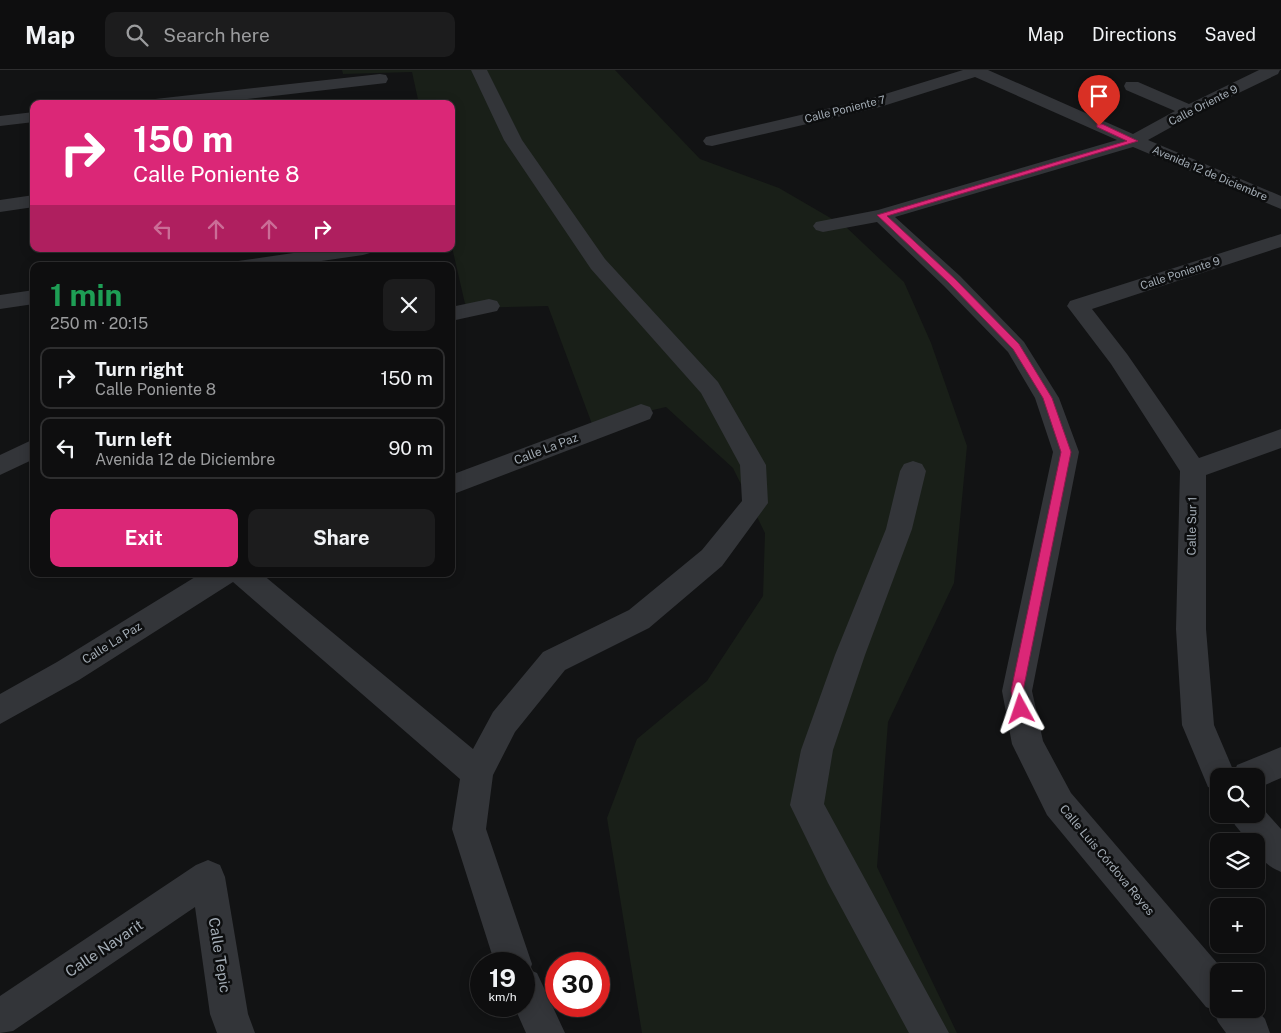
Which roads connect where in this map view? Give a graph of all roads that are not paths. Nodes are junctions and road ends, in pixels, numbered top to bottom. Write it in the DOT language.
graph roads {
  1 [pos="480,70"];
  2 [pos="977,70"];
  3 [pos="1272,70"];
  4 [pos="380,79"];
  5 [pos="1132,86"];
  6 [pos="191,100"];
  7 [pos="1189,110"];
  8 [pos="30,117"];
  9 [pos="0,121"];
  10 [pos="1134,141"];
  11 [pos="712,142"];
  12 [pos="1279,200"];
  13 [pos="30,202"];
  14 [pos="0,206"];
  15 [pos="881,215"];
  16 [pos="823,226"];
  17 [pos="1281,240"];
  18 [pos="342,252"];
  19 [pos="273,262"];
  20 [pos="30,298"];
  21 [pos="0,302"];
  22 [pos="489,306"];
  23 [pos="455,313"];
  24 [pos="641,413"];
  25 [pos="1281,438"];
  26 [pos="30,450"];
  27 [pos="0,466"];
  28 [pos="1193,470"];
  29 [pos="913,471"];
  30 [pos="455,483"];
  31 [pos="218,577"];
  32 [pos="248,577"];
  33 [pos="0,710"];
  34 [pos="1281,762"];
  35 [pos="1217,768"];
  36 [pos="1265,769"];
  37 [pos="477,773"];
  38 [pos="1254,823"];
  39 [pos="1281,855"];
  40 [pos="208,877"];
  41 [pos="510,952"];
  42 [pos="1210,983"];
  43 [pos="535,1010"];
  44 [pos="0,1018"];
  45 [pos="1238,1018"];
  46 [pos="236,1033"];
  47 [pos="546,1033"];
  48 [pos="930,1033"];
  49 [pos="1251,1033"];
  1 -- 37 [label="street"];
  2 -- 10 [label="street, Avenida 12 de Diciembre"];
  2 -- 11 [label="street, Calle Poniente 7"];
  3 -- 7 [label="street, Calle Oriente 9"];
  4 -- 6 [label="street"];
  5 -- 7 [label="street"];
  7 -- 10 [label="street, Calle Oriente 9"];
  8 -- 9 [label="street"];
  10 -- 12 [label="street, Avenida 12 de Diciembre"];
  10 -- 15 [label="street, Calle Oriente 9"];
  13 -- 14 [label="street"];
  15 -- 16 [label="street, Calle Oriente 9"];
  15 -- 42 [label="street, Calle Luis Córdova Reyes"];
  17 -- 28 [label="street, Calle Poniente 9"];
  18 -- 19 [label="street"];
  20 -- 21 [label="street"];
  22 -- 23 [label="street"];
  24 -- 30 [label="street, Calle La Paz"];
  25 -- 28 [label="street"];
  26 -- 27 [label="street"];
  28 -- 35 [label="street, Calle Sur 1"];
  29 -- 48 [label="street"];
  31 -- 33 [label="street, Calle La Paz"];
  32 -- 37 [label="street"];
  34 -- 36 [label="street"];
  37 -- 41 [label="street"];
  38 -- 39 [label="street"];
  40 -- 44 [label="street, Calle Nayarit"];
  40 -- 46 [label="street, Calle Tepic"];
  43 -- 47 [label="street"];
  45 -- 49 [label="street"];
}
